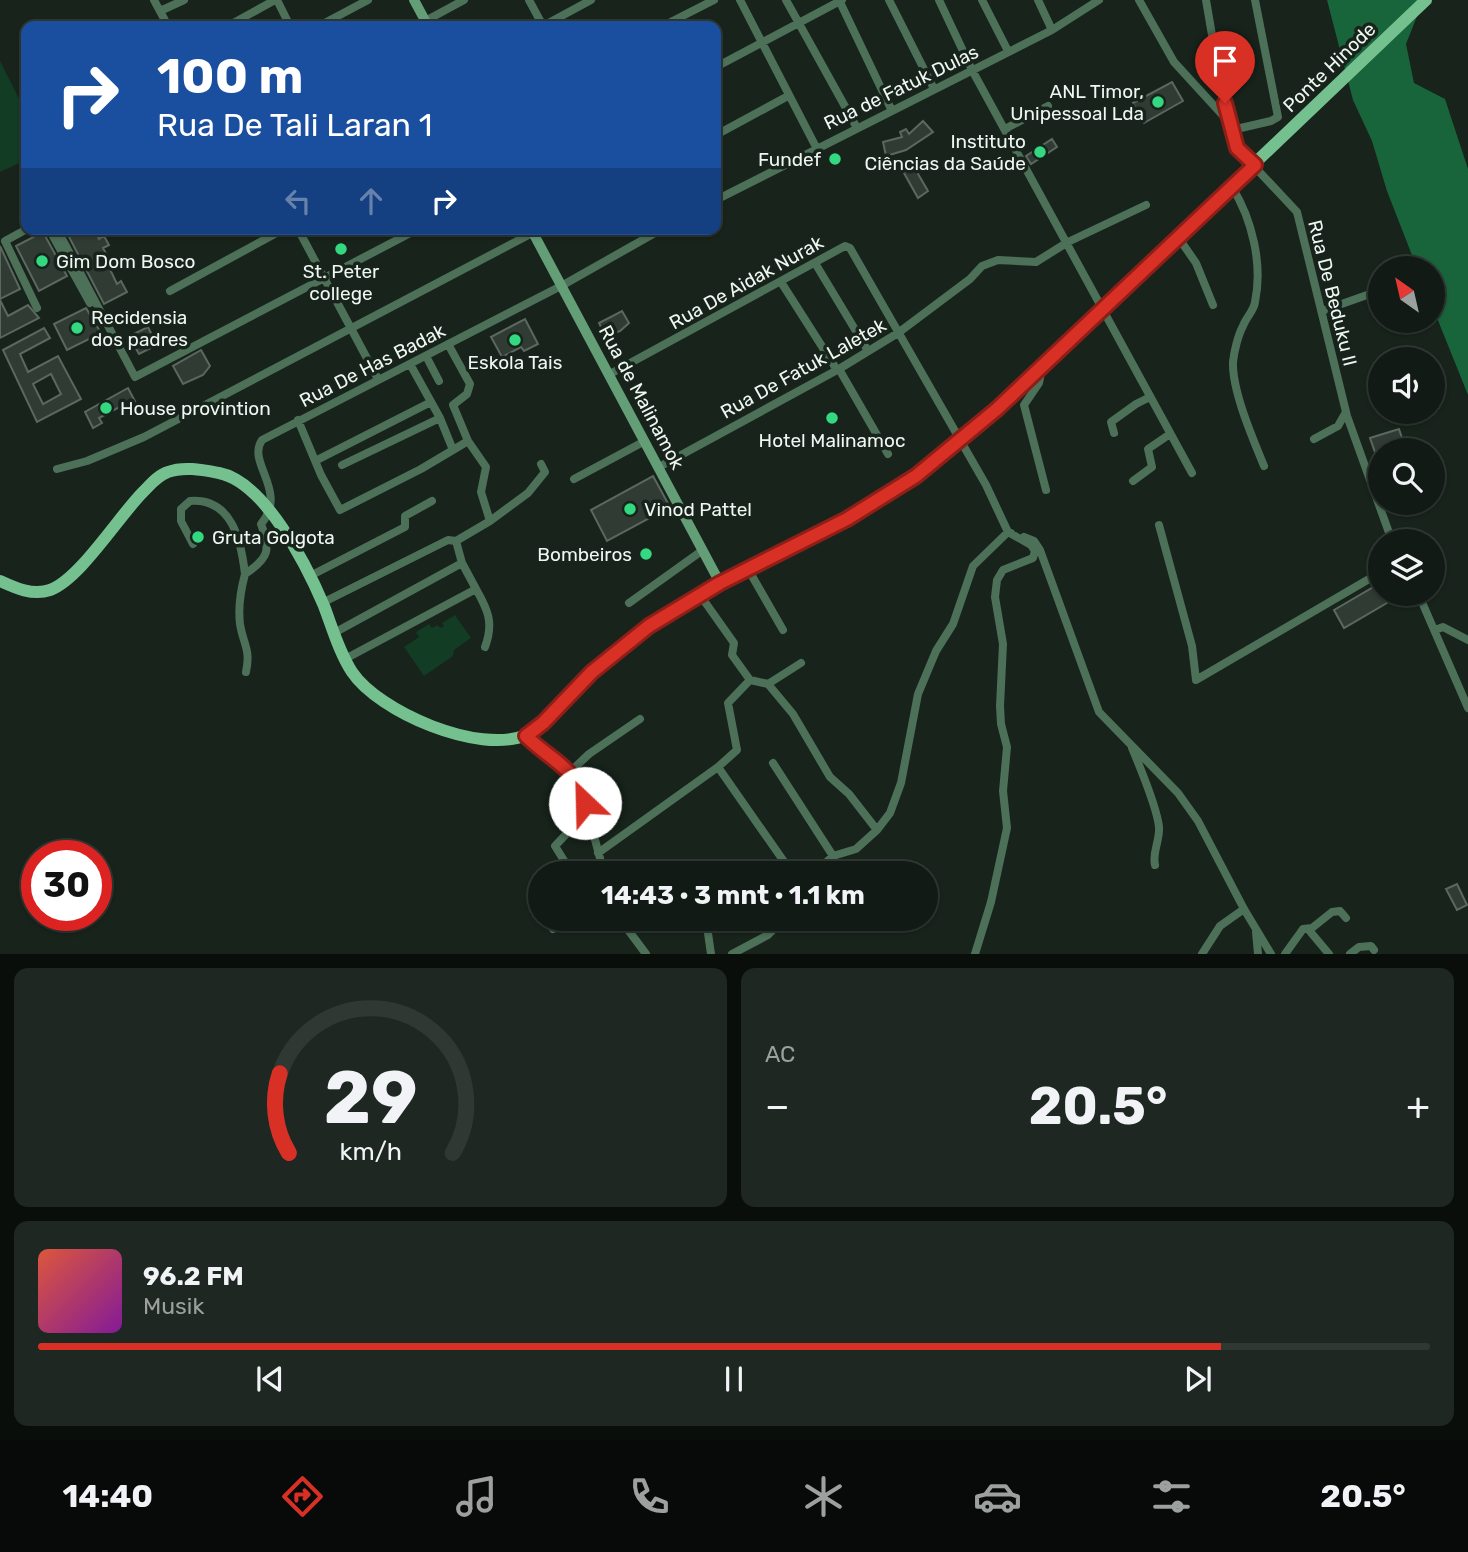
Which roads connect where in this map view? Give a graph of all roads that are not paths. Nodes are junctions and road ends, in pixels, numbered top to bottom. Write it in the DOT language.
graph roads {
  1 [pos="154,0"];
  2 [pos="184,0"];
  3 [pos="276,0"];
  4 [pos="368,0"];
  5 [pos="414,0"];
  6 [pos="464,0"];
  7 [pos="529,0"];
  8 [pos="591,0"];
  9 [pos="714,0"];
  10 [pos="740,0"];
  11 [pos="786,0"];
  12 [pos="840,0"];
  13 [pos="889,0"];
  14 [pos="939,0"];
  15 [pos="982,0"];
  16 [pos="1038,0"];
  17 [pos="1099,0"];
  18 [pos="1139,0"];
  19 [pos="1206,0"];
  20 [pos="1255,0"];
  21 [pos="1426,0"];
  22 [pos="160,11"];
  23 [pos="165,21"];
  24 [pos="237,21"];
  25 [pos="287,21"];
  26 [pos="328,21"];
  27 [pos="422,21"];
  28 [pos="428,21"];
  29 [pos="540,21"];
  30 [pos="552,21"];
  31 [pos="673,21"];
  32 [pos="799,23"];
  33 [pos="1052,30"];
  34 [pos="761,44"];
  35 [pos="1008,51"];
  36 [pos="721,64"];
  37 [pos="972,69"];
  38 [pos="934,89"];
  39 [pos="788,96"];
  40 [pos="1048,106"];
  41 [pos="892,111"];
  42 [pos="1231,126"];
  43 [pos="857,128"];
  44 [pos="1005,129"];
  45 [pos="721,132"];
  46 [pos="816,147"];
  47 [pos="1255,165"];
  48 [pos="1232,187"];
  49 [pos="721,197"];
  50 [pos="1146,205"];
  51 [pos="21,232"];
  52 [pos="52,235"];
  53 [pos="60,235"];
  54 [pos="273,235"];
  55 [pos="301,235"];
  56 [pos="406,235"];
  57 [pos="527,235"];
  58 [pos="537,235"];
  59 [pos="651,235"];
  60 [pos="1178,237"];
  61 [pos="1068,242"];
  62 [pos="815,263"];
  63 [pos="323,278"];
  64 [pos="780,282"];
  65 [pos="563,285"];
  66 [pos="170,291"];
  67 [pos="1368,295"];
  68 [pos="1213,305"];
  69 [pos="1103,307"];
  70 [pos="37,308"];
  71 [pos="1322,311"];
  72 [pos="351,328"];
  73 [pos="898,333"];
  74 [pos="448,344"];
  75 [pos="868,351"];
  76 [pos="426,356"];
  77 [pos="410,364"];
  78 [pos="1043,365"];
  79 [pos="838,370"];
  80 [pos="610,374"];
  81 [pos="378,379"];
  82 [pos="439,381"];
  83 [pos="136,386"];
  84 [pos="1150,397"];
  85 [pos="431,402"];
  86 [pos="1346,412"];
  87 [pos="440,418"];
  88 [pos="298,421"];
  89 [pos="1114,433"];
  90 [pos="1170,434"];
  91 [pos="1314,439"];
  92 [pos="960,440"];
  93 [pos="468,441"];
  94 [pos="645,441"];
  95 [pos="453,450"];
  96 [pos="888,454"];
  97 [pos="317,460"];
  98 [pos="541,464"];
  99 [pos="342,465"];
  100 [pos="1264,466"];
  101 [pos="659,467"];
  102 [pos="57,469"];
  103 [pos="1192,473"];
  104 [pos="574,479"];
  105 [pos="1132,481"];
  106 [pos="1046,490"];
  107 [pos="432,501"];
  108 [pos="271,512"];
  109 [pos="490,521"];
  110 [pos="1159,526"];
  111 [pos="1387,529"];
  112 [pos="1008,532"];
  113 [pos="456,541"];
  114 [pos="193,544"];
  115 [pos="702,550"];
  116 [pos="462,563"];
  117 [pos="748,569"];
  118 [pos="245,574"];
  119 [pos="310,576"];
  120 [pos="1368,580"];
  121 [pos="0,581"];
  122 [pos="720,583"];
  123 [pos="476,589"];
  124 [pos="700,595"];
  125 [pos="322,603"];
  126 [pos="629,603"];
  127 [pos="1424,606"];
  128 [pos="783,630"];
  129 [pos="1435,630"];
  130 [pos="334,633"];
  131 [pos="1468,640"];
  132 [pos="485,647"];
  133 [pos="345,659"];
  134 [pos="801,663"];
  135 [pos="246,672"];
  136 [pos="750,680"];
  137 [pos="768,684"];
  138 [pos="1468,708"];
  139 [pos="640,719"];
  140 [pos="526,736"];
  141 [pos="1131,745"];
  142 [pos="772,763"];
  143 [pos="719,767"];
  144 [pos="570,772"];
  145 [pos="588,819"];
  146 [pos="877,830"];
  147 [pos="598,853"];
  148 [pos="834,856"];
  149 [pos="564,861"];
  150 [pos="600,861"];
  151 [pos="784,861"];
  152 [pos="828,861"];
  153 [pos="1156,865"];
  154 [pos="1244,909"];
  155 [pos="1346,918"];
  156 [pos="1256,928"];
  157 [pos="1308,929"];
  158 [pos="629,931"];
  159 [pos="708,931"];
  160 [pos="772,931"];
  161 [pos="1374,950"];
  162 [pos="646,954"];
  163 [pos="711,954"];
  164 [pos="732,954"];
  165 [pos="975,954"];
  166 [pos="1202,954"];
  167 [pos="1258,954"];
  168 [pos="1271,954"];
  169 [pos="1285,954"];
  170 [pos="1329,954"];
  171 [pos="1350,954"];
  1 -- 22 [label="street"];
  2 -- 22 [label="street"];
  3 -- 24 [label="street"];
  3 -- 25 [label="street"];
  4 -- 26 [label="street"];
  5 -- 27 [label="street"];
  6 -- 28 [label="street"];
  7 -- 29 [label="street"];
  8 -- 30 [label="street"];
  9 -- 31 [label="street"];
  10 -- 34 [label="street"];
  11 -- 32 [label="street"];
  12 -- 32 [label="street"];
  12 -- 41 [label="street"];
  13 -- 38 [label="street"];
  14 -- 37 [label="street"];
  15 -- 35 [label="street"];
  16 -- 33 [label="street"];
  17 -- 33 [label="street, Rua de Fatuk Dulas"];
  18 -- 42 [label="street"];
  19 -- 42 [label="street"];
  20 -- 42 [label="street"];
  21 -- 47 [label="main road, Ponte Hinode"];
  22 -- 23 [label="street"];
  32 -- 34 [label="street"];
  32 -- 43 [label="street"];
  33 -- 35 [label="street, Rua de Fatuk Dulas"];
  34 -- 36 [label="street"];
  34 -- 39 [label="street"];
  35 -- 37 [label="street, Rua de Fatuk Dulas"];
  37 -- 38 [label="street, Rua de Fatuk Dulas"];
  37 -- 44 [label="street"];
  38 -- 41 [label="street, Rua de Fatuk Dulas"];
  39 -- 45 [label="street"];
  39 -- 46 [label="street"];
  40 -- 44 [label="street"];
  41 -- 43 [label="street, Rua de Fatuk Dulas"];
  42 -- 47 [label="street"];
  43 -- 46 [label="street, Rua de Fatuk Dulas"];
  44 -- 61 [label="street"];
  46 -- 49 [label="street, Rua de Fatuk Dulas"];
  47 -- 48 [label="main road, Ponte Hinode"];
  47 -- 71 [label="street, Rua De Beduku II"];
  48 -- 60 [label="main road, Ponte Hinode"];
  48 -- 100 [label="street"];
  50 -- 61 [label="street, Rua De Fatuk Laletek"];
  51 -- 70 [label="street"];
  52 -- 83 [label="street"];
  53 -- 63 [label="street"];
  54 -- 66 [label="street"];
  55 -- 63 [label="street"];
  56 -- 63 [label="street"];
  57 -- 72 [label="street"];
  58 -- 65 [label="street, Rua de Malinamok"];
  59 -- 65 [label="street"];
  60 -- 68 [label="street"];
  60 -- 69 [label="main road, Ponte Hinode"];
  61 -- 69 [label="street"];
  61 -- 73 [label="street, Rua De Fatuk Laletek"];
  62 -- 64 [label="street, Rua De Aidak Nurak"];
  62 -- 73 [label="street, Rua De Aidak Nurak"];
  62 -- 75 [label="street"];
  63 -- 72 [label="street"];
  64 -- 79 [label="street"];
  64 -- 80 [label="street, Rua De Aidak Nurak"];
  65 -- 74 [label="street, Rua De Has Badak"];
  65 -- 80 [label="street, Rua de Malinamok"];
  67 -- 71 [label="street"];
  69 -- 78 [label="main road, Ponte Hinode"];
  69 -- 84 [label="street"];
  71 -- 86 [label="street, Rua De Beduku II"];
  72 -- 81 [label="street"];
  72 -- 102 [label="street"];
  73 -- 75 [label="street, Rua De Fatuk Laletek"];
  73 -- 92 [label="street, Rua De Aidak Nurak"];
  74 -- 76 [label="street, Rua De Has Badak"];
  74 -- 93 [label="street"];
  75 -- 79 [label="street, Rua De Fatuk Laletek"];
  76 -- 77 [label="street, Rua De Has Badak"];
  76 -- 82 [label="street"];
  77 -- 81 [label="street, Rua De Has Badak"];
  77 -- 85 [label="street"];
  78 -- 92 [label="main road, Ponte Hinode"];
  78 -- 106 [label="street"];
  79 -- 96 [label="street"];
  79 -- 101 [label="street, Rua De Fatuk Laletek"];
  80 -- 94 [label="street, Rua de Malinamok"];
  81 -- 88 [label="street, Rua De Has Badak"];
  84 -- 89 [label="street"];
  84 -- 90 [label="street"];
  85 -- 87 [label="street"];
  85 -- 97 [label="street"];
  86 -- 91 [label="street"];
  86 -- 111 [label="street, Rua De Beduku II"];
  87 -- 95 [label="street"];
  87 -- 99 [label="street"];
  88 -- 97 [label="street"];
  88 -- 108 [label="street, Rua De Has Badak"];
  90 -- 103 [label="street"];
  90 -- 105 [label="street"];
  92 -- 112 [label="street, Rua De Aidak Nurak"];
  92 -- 117 [label="main road, Ponte Hinode"];
  93 -- 95 [label="street"];
  93 -- 109 [label="street"];
  94 -- 101 [label="street, Rua de Malinamok"];
  94 -- 104 [label="street"];
  95 -- 97 [label="street"];
  98 -- 109 [label="street"];
  101 -- 115 [label="street, Rua de Malinamok"];
  107 -- 119 [label="street"];
  108 -- 118 [label="street"];
  108 -- 119 [label="main road"];
  108 -- 121 [label="main road"];
  109 -- 113 [label="street"];
  110 -- 120 [label="street"];
  112 -- 141 [label="street"];
  112 -- 146 [label="street"];
  112 -- 165 [label="street"];
  113 -- 116 [label="street"];
  113 -- 125 [label="street"];
  114 -- 118 [label="street"];
  115 -- 122 [label="street, Rua de Malinamok"];
  115 -- 126 [label="street"];
  116 -- 123 [label="street"];
  116 -- 130 [label="street"];
  117 -- 122 [label="main road, Ponte Hinode"];
  117 -- 128 [label="street"];
  118 -- 135 [label="street"];
  119 -- 125 [label="main road"];
  122 -- 124 [label="main road, Ponte Hinode"];
  123 -- 132 [label="street"];
  123 -- 133 [label="street"];
  124 -- 136 [label="street"];
  124 -- 140 [label="main road, Ponte Hinode"];
  125 -- 130 [label="main road"];
  127 -- 129 [label="street"];
  129 -- 131 [label="street"];
  129 -- 138 [label="street"];
  130 -- 133 [label="main road"];
  133 -- 140 [label="main road"];
  134 -- 137 [label="street"];
  136 -- 137 [label="street"];
  136 -- 143 [label="street"];
  137 -- 146 [label="street"];
  139 -- 144 [label="street"];
  140 -- 144 [label="street"];
  141 -- 153 [label="street"];
  141 -- 154 [label="street"];
  142 -- 148 [label="street"];
  143 -- 147 [label="street"];
  143 -- 151 [label="street"];
  144 -- 145 [label="street"];
  145 -- 147 [label="street"];
  145 -- 149 [label="street"];
  146 -- 148 [label="street"];
  147 -- 150 [label="street"];
  148 -- 152 [label="street"];
  154 -- 156 [label="street"];
  154 -- 166 [label="street"];
  155 -- 157 [label="street"];
  156 -- 167 [label="street"];
  156 -- 168 [label="street"];
  157 -- 169 [label="street"];
  157 -- 170 [label="street"];
  158 -- 162 [label="street"];
  159 -- 163 [label="street"];
  160 -- 164 [label="street"];
  161 -- 171 [label="street"];
}
